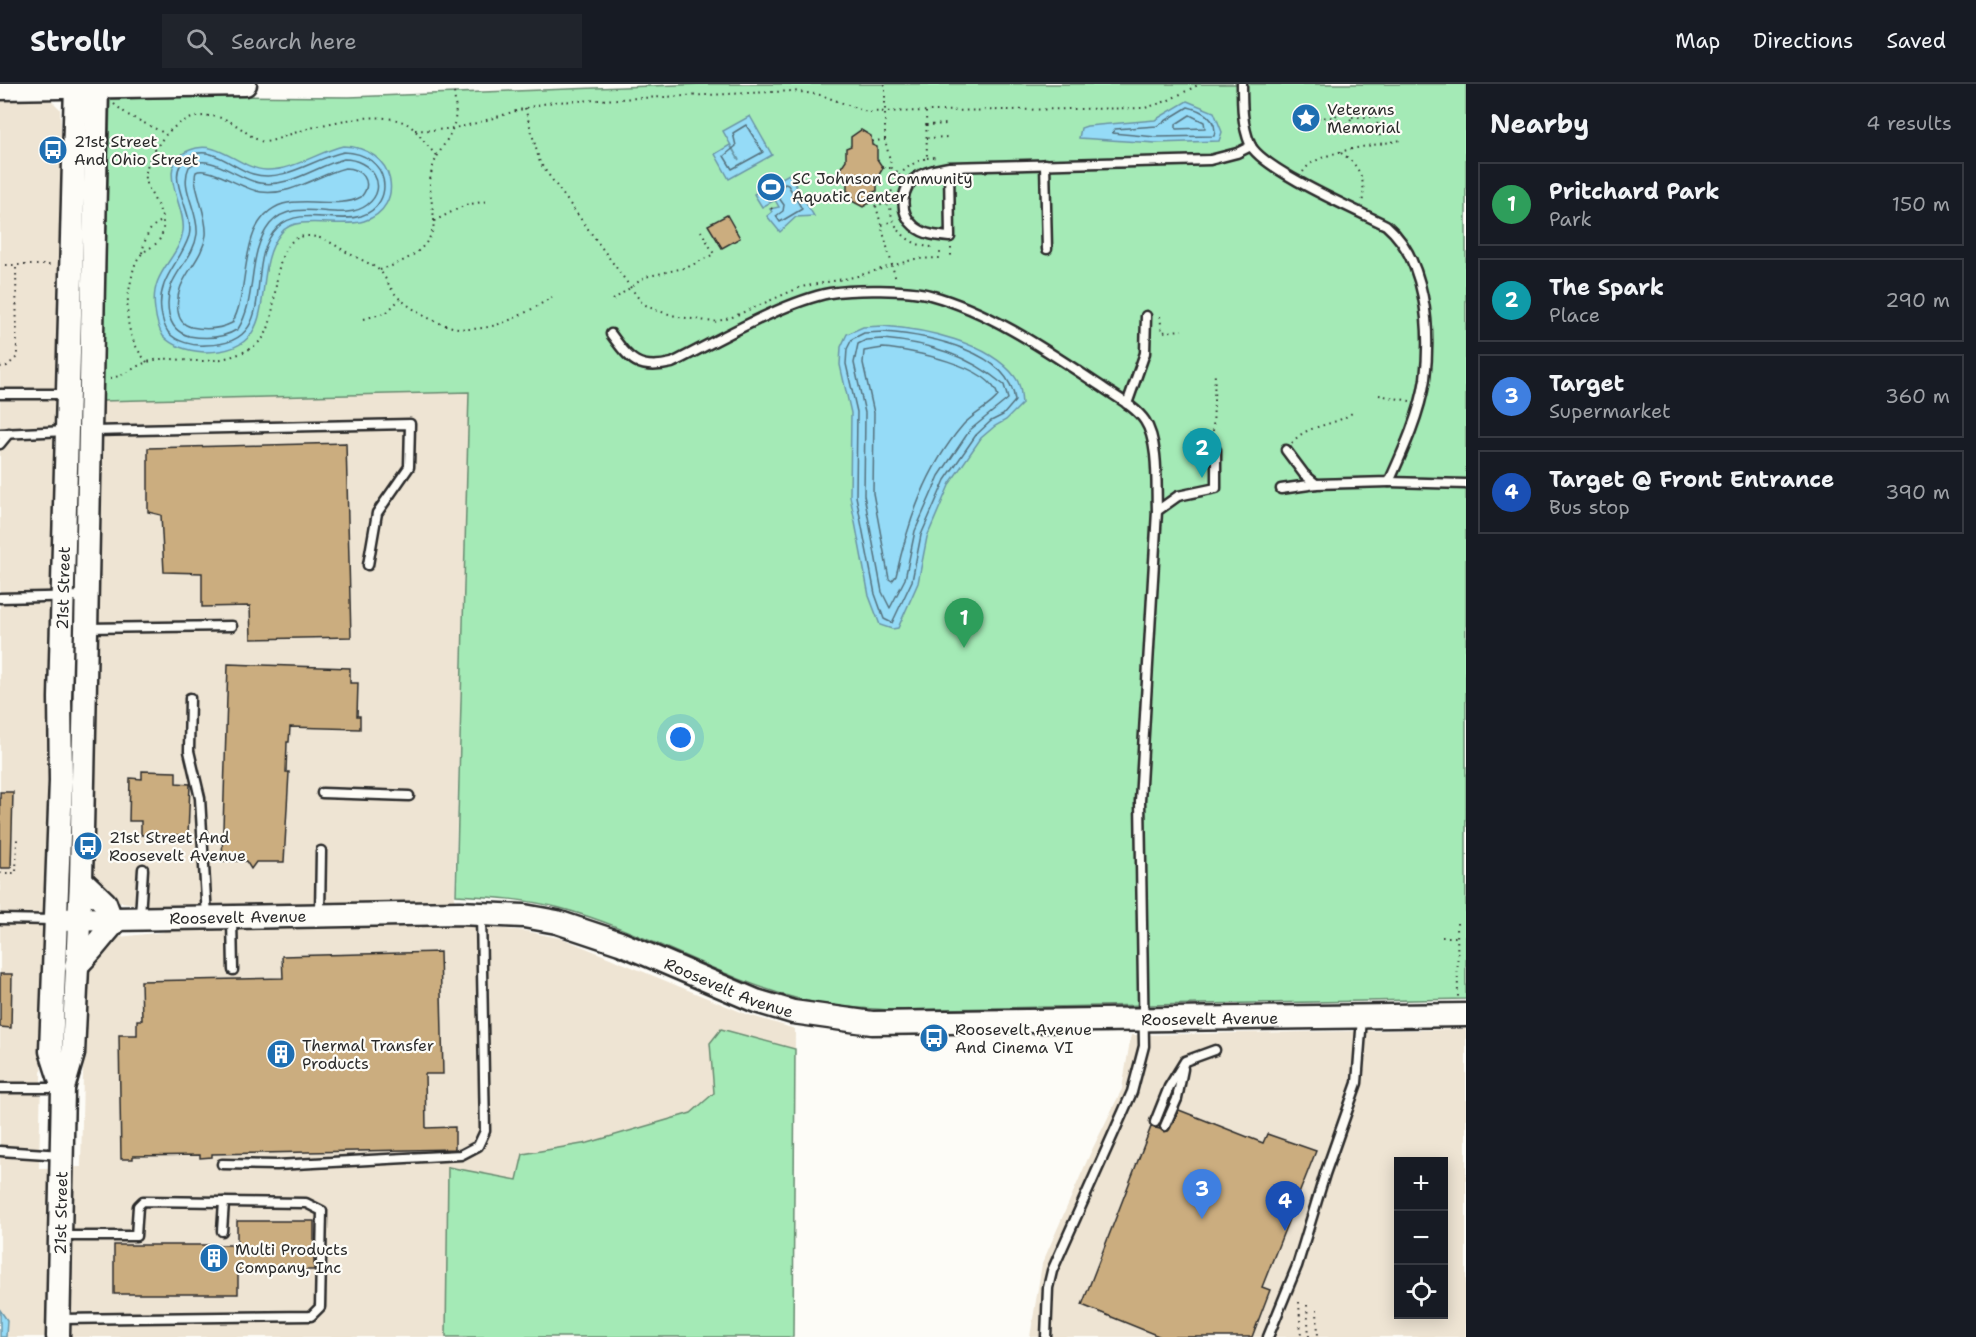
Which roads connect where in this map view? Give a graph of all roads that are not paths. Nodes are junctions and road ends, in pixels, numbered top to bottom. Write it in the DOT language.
graph roads {
  1 [pos="245,84"];
  2 [pos="1242,84"];
  3 [pos="86,85"];
  4 [pos="0,88"];
  5 [pos="1251,146"];
  6 [pos="1045,164"];
  7 [pos="949,166"];
  8 [pos="1047,249"];
  9 [pos="1146,316"];
  10 [pos="611,334"];
  11 [pos="97,386"];
  12 [pos="0,394"];
  13 [pos="68,394"];
  14 [pos="1127,404"];
  15 [pos="67,431"];
  16 [pos="91,431"];
  17 [pos="4,434"];
  18 [pos="0,444"];
  19 [pos="1216,450"];
  20 [pos="1286,450"];
  21 [pos="1389,482"];
  22 [pos="1316,484"];
  23 [pos="1466,484"];
  24 [pos="1281,489"];
  25 [pos="1157,511"];
  26 [pos="368,565"];
  27 [pos="86,596"];
  28 [pos="63,597"];
  29 [pos="0,598"];
  30 [pos="232,626"];
  31 [pos="86,628"];
  32 [pos="190,698"];
  33 [pos="322,793"];
  34 [pos="409,796"];
  35 [pos="321,851"];
  36 [pos="143,868"];
  37 [pos="81,880"];
  38 [pos="481,913"];
  39 [pos="320,916"];
  40 [pos="207,918"];
  41 [pos="232,918"];
  42 [pos="0,919"];
  43 [pos="123,919"];
  44 [pos="55,920"];
  45 [pos="78,920"];
  46 [pos="76,966"];
  47 [pos="233,970"];
  48 [pos="1363,1015"];
  49 [pos="1462,1015"];
  50 [pos="1144,1019"];
  51 [pos="1215,1050"];
  52 [pos="1185,1061"];
  53 [pos="0,1088"];
  54 [pos="63,1088"];
  55 [pos="1155,1122"];
  56 [pos="1165,1126"];
  57 [pos="0,1151"];
  58 [pos="62,1155"];
  59 [pos="222,1164"];
  60 [pos="224,1202"];
  61 [pos="222,1231"];
  62 [pos="60,1236"];
  63 [pos="59,1328"];
  64 [pos="1046,1337"];
  65 [pos="1268,1337"];
  1 -- 3 [label="street"];
  2 -- 5 [label="lane"];
  3 -- 4 [label="street"];
  3 -- 11 [label="street, 21st Street"];
  3 -- 13 [label="street, 21st Street"];
  5 -- 6 [label="lane"];
  5 -- 21 [label="lane"];
  6 -- 7 [label="lane"];
  6 -- 8 [label="lane"];
  7 -- 7 [label="lane"];
  9 -- 14 [label="lane"];
  10 -- 14 [label="lane"];
  11 -- 13 [label="lane"];
  11 -- 16 [label="street, 21st Street"];
  12 -- 13 [label="lane"];
  13 -- 15 [label="street, 21st Street"];
  14 -- 25 [label="lane"];
  15 -- 16 [label="lane"];
  15 -- 17 [label="lane"];
  15 -- 28 [label="street, 21st Street"];
  16 -- 26 [label="lane"];
  16 -- 27 [label="street, 21st Street"];
  17 -- 18 [label="lane"];
  19 -- 25 [label="lane"];
  20 -- 22 [label="lane"];
  21 -- 22 [label="lane"];
  21 -- 23 [label="lane"];
  22 -- 24 [label="lane"];
  25 -- 50 [label="lane"];
  27 -- 28 [label="lane"];
  27 -- 31 [label="street, 21st Street"];
  28 -- 29 [label="lane"];
  28 -- 44 [label="street, 21st Street"];
  30 -- 31 [label="lane"];
  31 -- 37 [label="street, 21st Street"];
  32 -- 40 [label="lane"];
  33 -- 34 [label="lane"];
  35 -- 39 [label="lane"];
  36 -- 43 [label="lane"];
  37 -- 43 [label="street"];
  37 -- 45 [label="street, 21st Street"];
  38 -- 39 [label="street, Roosevelt Avenue"];
  38 -- 50 [label="street, Roosevelt Avenue"];
  38 -- 59 [label="lane"];
  39 -- 41 [label="street, Roosevelt Avenue"];
  40 -- 41 [label="street, Roosevelt Avenue"];
  40 -- 43 [label="street, Roosevelt Avenue"];
  41 -- 47 [label="lane"];
  42 -- 44 [label="lane, Roosevelt Avenue"];
  43 -- 45 [label="street, Roosevelt Avenue"];
  43 -- 46 [label="street"];
  44 -- 45 [label="street, Roosevelt Avenue"];
  44 -- 54 [label="street, 21st Street"];
  45 -- 46 [label="street, 21st Street"];
  46 -- 54 [label="street, 21st Street"];
  48 -- 49 [label="street, Roosevelt Avenue"];
  48 -- 50 [label="street, Roosevelt Avenue"];
  48 -- 65 [label="lane"];
  50 -- 64 [label="lane"];
  51 -- 52 [label="lane"];
  52 -- 55 [label="lane"];
  52 -- 56 [label="lane"];
  53 -- 54 [label="lane"];
  54 -- 58 [label="street, 21st Street"];
  57 -- 58 [label="lane"];
  58 -- 62 [label="street, 21st Street"];
  60 -- 61 [label="lane"];
  60 -- 62 [label="lane"];
  60 -- 63 [label="lane"];
  62 -- 63 [label="street, 21st Street"];
}
